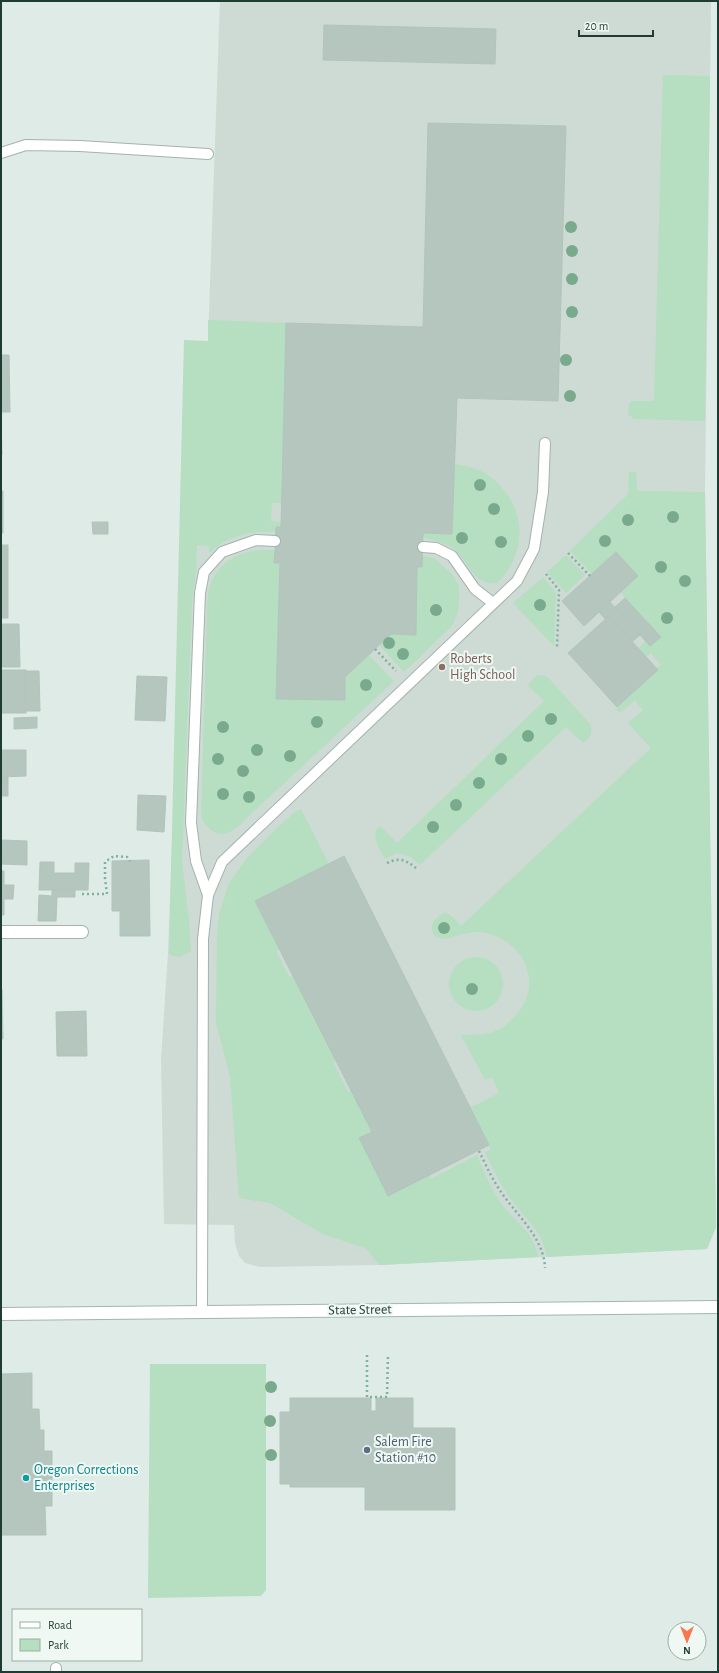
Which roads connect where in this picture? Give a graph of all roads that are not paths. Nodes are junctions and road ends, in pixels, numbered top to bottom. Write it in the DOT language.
graph roads {
  1 [pos="1,153"];
  2 [pos="208,154"];
  3 [pos="545,443"];
  4 [pos="275,540"];
  5 [pos="423,547"];
  6 [pos="493,603"];
  7 [pos="208,895"];
  8 [pos="1,932"];
  9 [pos="82,932"];
  10 [pos="718,1307"];
  11 [pos="202,1312"];
  12 [pos="1,1314"];
  1 -- 2 [label="lane"];
  3 -- 6 [label="lane"];
  4 -- 7 [label="lane"];
  5 -- 6 [label="lane"];
  6 -- 7 [label="lane"];
  7 -- 11 [label="lane"];
  8 -- 9 [label="main road"];
  10 -- 11 [label="main road, State Street"];
  11 -- 12 [label="main road, State Street"];
}
